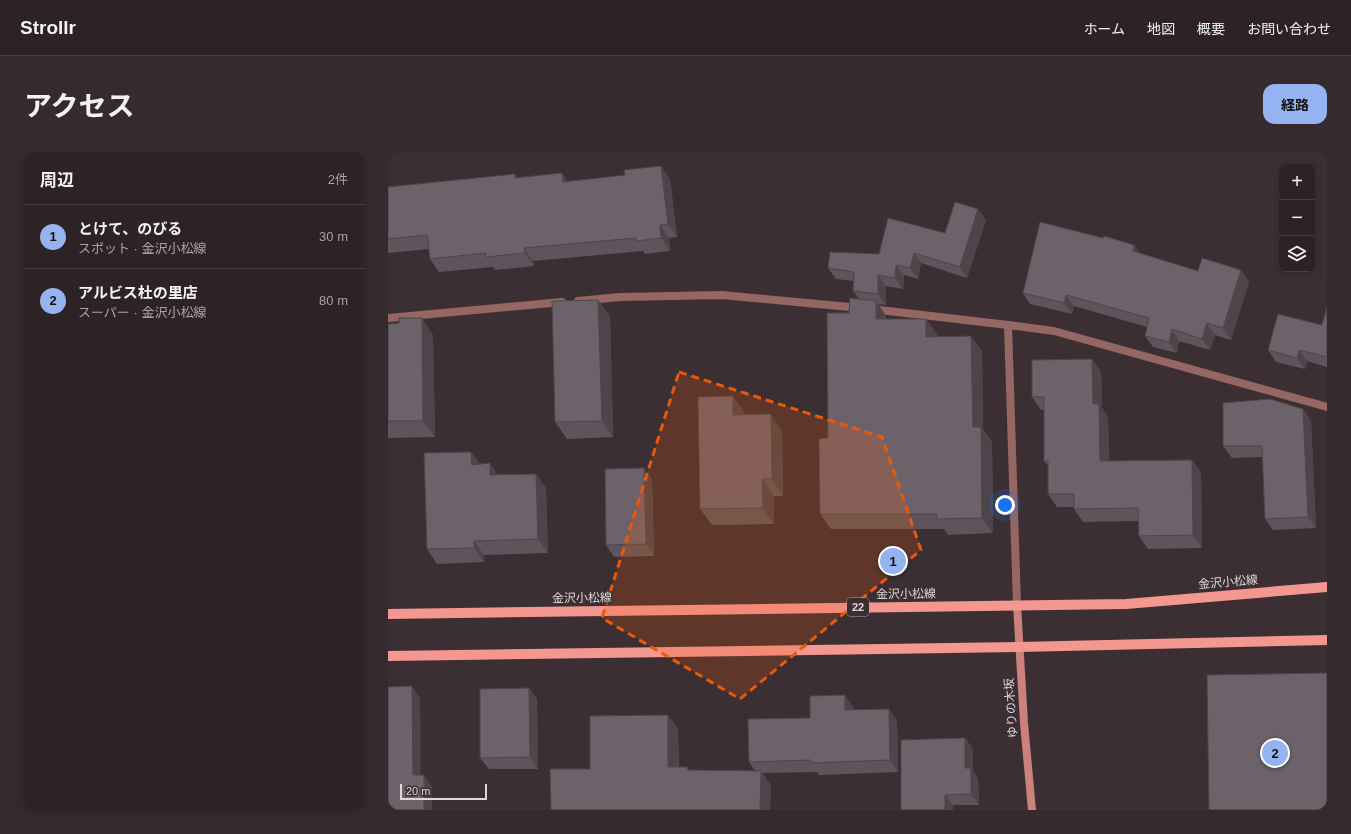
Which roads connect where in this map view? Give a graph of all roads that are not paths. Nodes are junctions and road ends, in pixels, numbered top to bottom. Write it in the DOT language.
graph roads {
  1 [pos="388,318"];
  2 [pos="1008,325"];
  3 [pos="1327,407"];
  4 [pos="1327,587"];
  5 [pos="1017,605"];
  6 [pos="388,614"];
  7 [pos="1327,640"];
  8 [pos="1019,648"];
  9 [pos="388,656"];
  10 [pos="1032,810"];
  1 -- 2 [label="street"];
  2 -- 3 [label="street"];
  2 -- 5 [label="street"];
  4 -- 5 [label="main road, 金沢小松線 / 22"];
  5 -- 6 [label="main road, 金沢小松線 / 22"];
  5 -- 8 [label="street, ゆりの木坂"];
  7 -- 8 [label="main road"];
  8 -- 9 [label="main road"];
  8 -- 10 [label="street, ゆりの木坂"];
}
